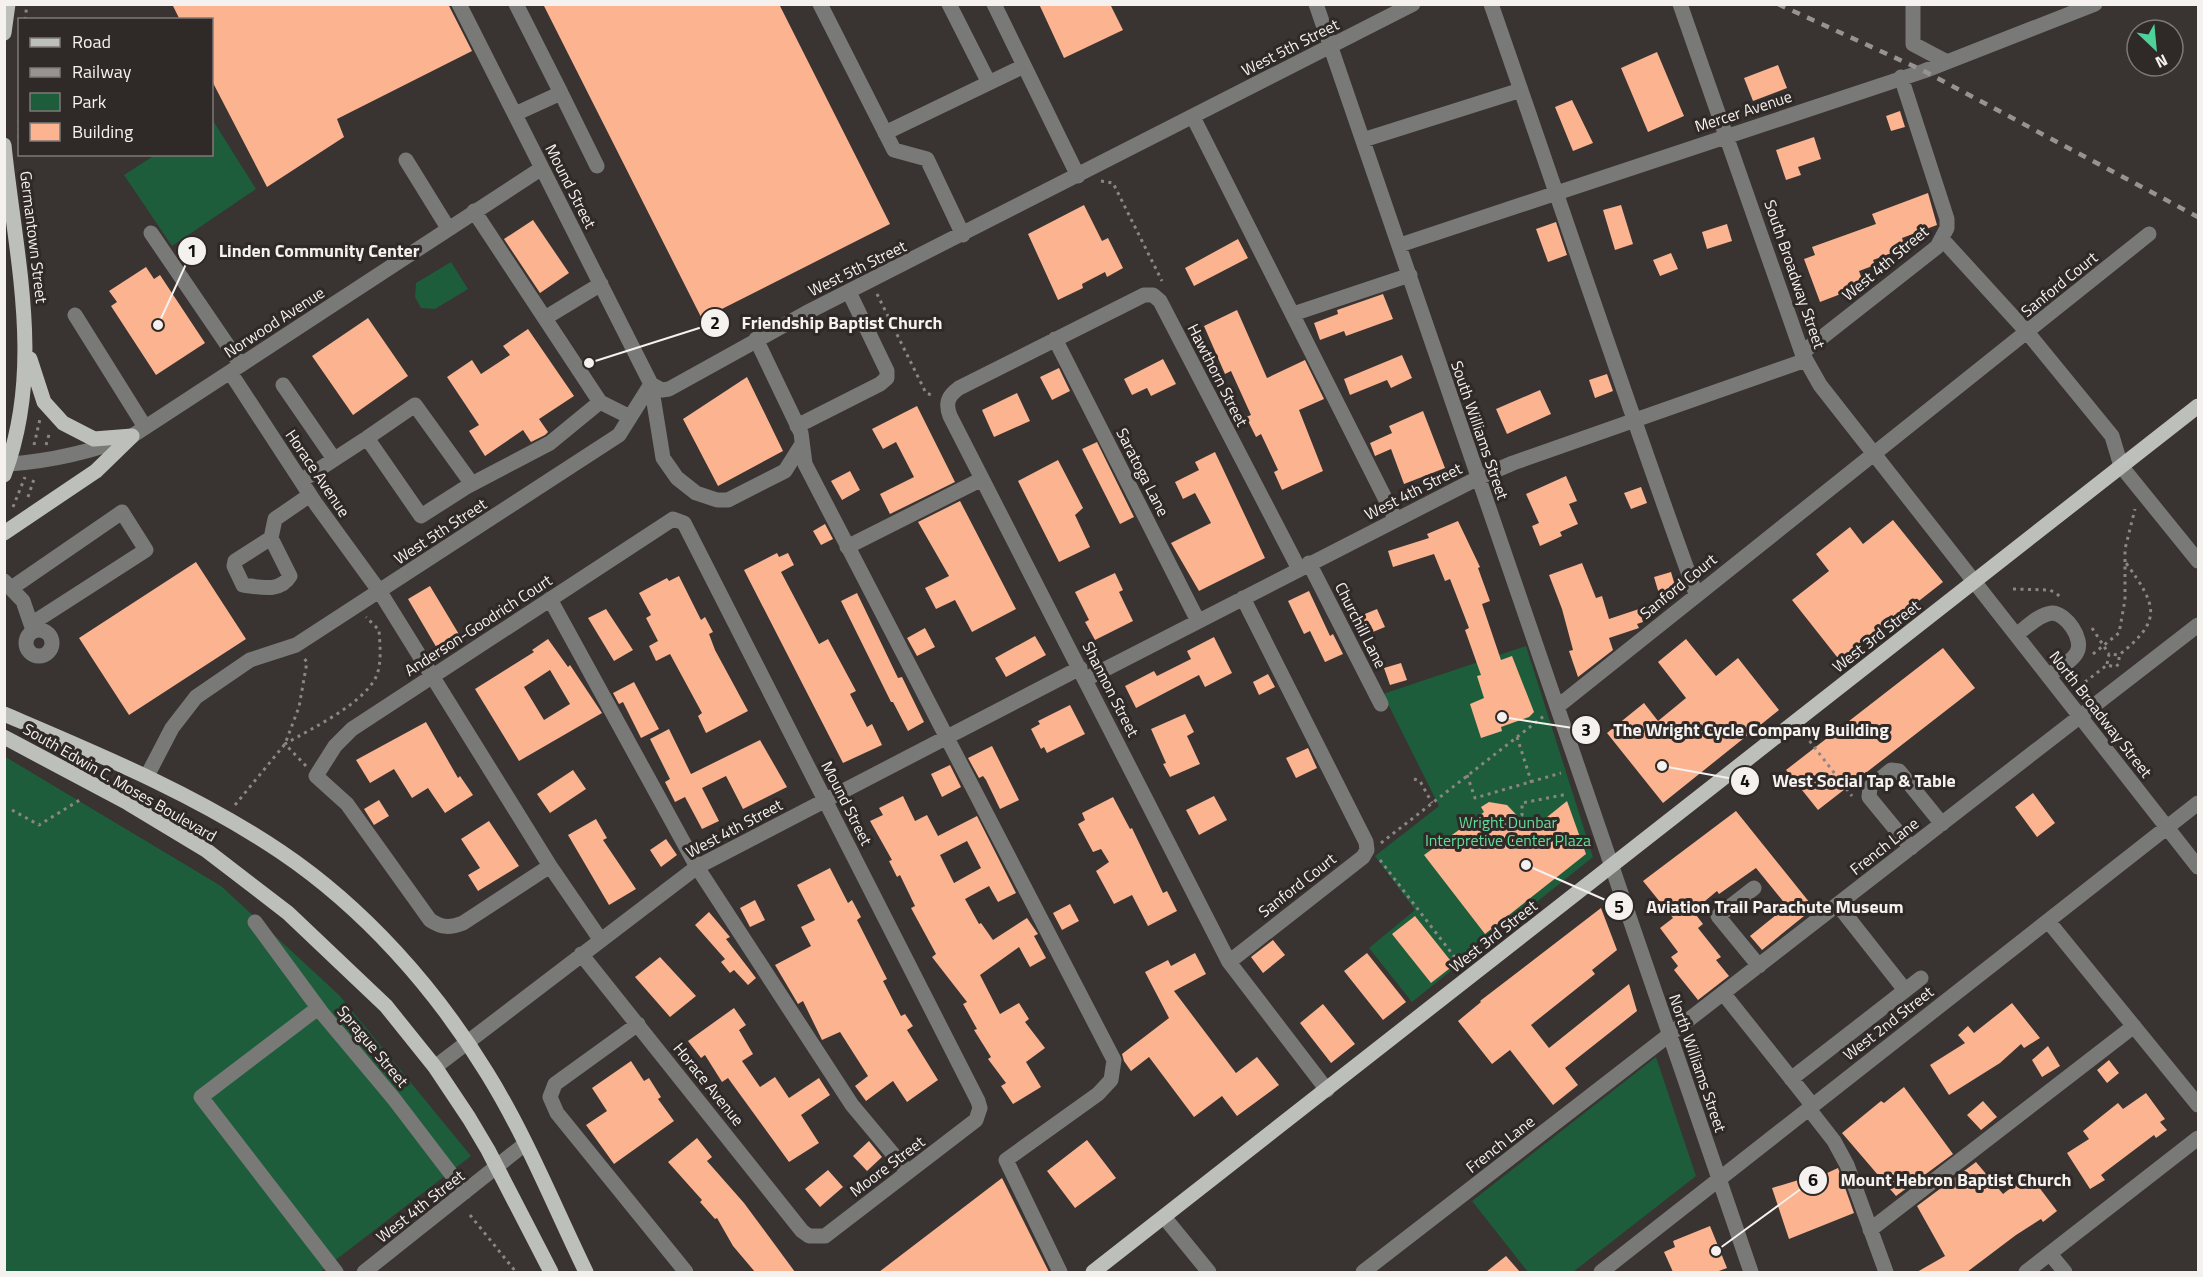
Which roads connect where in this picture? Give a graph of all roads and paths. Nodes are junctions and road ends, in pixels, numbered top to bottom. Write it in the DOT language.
graph roads {
  1 [pos="8,4"];
  2 [pos="459,4"];
  3 [pos="516,4"];
  4 [pos="820,4"];
  5 [pos="949,4"];
  6 [pos="994,4"];
  7 [pos="1316,4"];
  8 [pos="1413,4"];
  9 [pos="1491,4"];
  10 [pos="1680,4"];
  11 [pos="1913,4"];
  12 [pos="2095,4"];
  13 [pos="4,33"];
  14 [pos="1330,46"];
  15 [pos="1947,62"];
  16 [pos="1024,66"];
  17 [pos="1901,77"];
  18 [pos="989,83"];
  19 [pos="1521,90"];
  20 [pos="561,93"];
  21 [pos="515,114"];
  22 [pos="1193,117"];
  23 [pos="885,133"];
  24 [pos="1727,135"];
  25 [pos="1363,140"];
  26 [pos="4,145"];
  27 [pos="406,160"];
  28 [pos="597,166"];
  29 [pos="542,168"];
  30 [pos="1078,176"];
  31 [pos="1557,193"];
  32 [pos="474,211"];
  33 [pos="448,228"];
  34 [pos="151,233"];
  35 [pos="2149,234"];
  36 [pos="963,235"];
  37 [pos="1943,240"];
  38 [pos="1400,244"];
  39 [pos="1410,275"];
  40 [pos="871,281"];
  41 [pos="601,284"];
  42 [pos="849,292"];
  43 [pos="1153,295"];
  44 [pos="1293,314"];
  45 [pos="75,315"];
  46 [pos="545,318"];
  47 [pos="2027,332"];
  48 [pos="756,339"];
  49 [pos="1055,339"];
  50 [pos="26,349"];
  51 [pos="1804,356"];
  52 [pos="235,369"];
  53 [pos="651,384"];
  54 [pos="283,385"];
  55 [pos="947,401"];
  56 [pos="600,402"];
  57 [pos="2199,406"];
  58 [pos="630,417"];
  59 [pos="1633,421"];
  60 [pos="797,426"];
  61 [pos="51,427"];
  62 [pos="145,427"];
  63 [pos="132,436"];
  64 [pos="367,438"];
  65 [pos="802,444"];
  66 [pos="45,446"];
  67 [pos="1875,454"];
  68 [pos="334,459"];
  69 [pos="2121,466"];
  70 [pos="7,469"];
  71 [pos="1478,478"];
  72 [pos="982,479"];
  73 [pos="301,481"];
  74 [pos="472,484"];
  75 [pos="2137,485"];
  76 [pos="313,500"];
  77 [pos="673,519"];
  78 [pos="1396,520"];
  79 [pos="4,533"];
  80 [pos="271,538"];
  81 [pos="847,547"];
  82 [pos="2125,561"];
  83 [pos="2199,561"];
  84 [pos="1304,566"];
  85 [pos="1975,582"];
  86 [pos="9,584"];
  87 [pos="380,592"];
  88 [pos="1696,594"];
  89 [pos="1243,598"];
  90 [pos="550,599"];
  91 [pos="354,609"];
  92 [pos="1198,621"];
  93 [pos="2199,624"];
  94 [pos="2016,635"];
  95 [pos="296,645"];
  96 [pos="2119,655"];
  97 [pos="2087,658"];
  98 [pos="2107,665"];
  99 [pos="1083,673"];
  100 [pos="2048,676"];
  101 [pos="431,678"];
  102 [pos="2085,682"];
  103 [pos="1381,704"];
  104 [pos="1557,706"];
  105 [pos="4,714"];
  106 [pos="2079,716"];
  107 [pos="1795,722"];
  108 [pos="4,737"];
  109 [pos="1517,737"];
  110 [pos="946,738"];
  111 [pos="285,744"];
  112 [pos="1561,773"];
  113 [pos="1467,775"];
  114 [pos="147,776"];
  115 [pos="315,776"];
  116 [pos="1414,778"];
  117 [pos="1532,784"];
  118 [pos="99,788"];
  119 [pos="1568,794"];
  120 [pos="825,800"];
  121 [pos="1432,802"];
  122 [pos="1858,803"];
  123 [pos="2199,803"];
  124 [pos="12,810"];
  125 [pos="225,817"];
  126 [pos="1516,821"];
  127 [pos="1942,824"];
  128 [pos="2167,827"];
  129 [pos="1911,848"];
  130 [pos="1370,850"];
  131 [pos="550,866"];
  132 [pos="1612,866"];
  133 [pos="698,867"];
  134 [pos="2199,867"];
  135 [pos="1754,888"];
  136 [pos="1838,904"];
  137 [pos="2048,921"];
  138 [pos="255,922"];
  139 [pos="600,939"];
  140 [pos="581,954"];
  141 [pos="1229,962"];
  142 [pos="1759,966"];
  143 [pos="1470,977"];
  144 [pos="1921,978"];
  145 [pos="1905,990"];
  146 [pos="1723,993"];
  147 [pos="318,1008"];
  148 [pos="638,1024"];
  149 [pos="2134,1026"];
  150 [pos="1670,1035"];
  151 [pos="466,1042"];
  152 [pos="435,1067"];
  153 [pos="1791,1079"];
  154 [pos="1327,1090"];
  155 [pos="2199,1105"];
  156 [pos="1811,1107"];
  157 [pos="979,1112"];
  158 [pos="2199,1138"];
  159 [pos="525,1144"];
  160 [pos="498,1168"];
  161 [pos="908,1172"];
  162 [pos="1719,1180"];
  163 [pos="465,1192"];
  164 [pos="470,1215"];
  165 [pos="1164,1217"];
  166 [pos="1870,1230"];
  167 [pos="809,1236"];
  168 [pos="2050,1254"];
  169 [pos="336,1272"];
  170 [pos="364,1272"];
  171 [pos="516,1272"];
  172 [pos="551,1272"];
  173 [pos="586,1272"];
  174 [pos="686,1272"];
  175 [pos="1060,1272"];
  176 [pos="1094,1272"];
  177 [pos="1209,1272"];
  178 [pos="1363,1272"];
  179 [pos="1602,1272"];
  180 [pos="1751,1272"];
  181 [pos="1886,1272"];
  182 [pos="2026,1272"];
  183 [pos="2065,1272"];
  1 -- 13 [label="main road"];
  2 -- 21 [label="street, Mound Street"];
  3 -- 20 [label="street"];
  4 -- 23 [label="street"];
  5 -- 18 [label="street"];
  6 -- 16 [label="street"];
  7 -- 14 [label="street, South Williams Street"];
  8 -- 14 [label="street, West 5th Street"];
  9 -- 19 [label="street"];
  10 -- 24 [label="street, South Broadway Street"];
  11 -- 15 [label="street"];
  12 -- 15 [label="street, Mercer Avenue"];
  14 -- 22 [label="street, West 5th Street"];
  14 -- 25 [label="street, South Williams Street"];
  15 -- 17 [label="street, Mercer Avenue"];
  16 -- 18 [label="street"];
  16 -- 30 [label="street"];
  17 -- 24 [label="street, Mercer Avenue"];
  17 -- 37 [label="street, West 4th Street"];
  18 -- 23 [label="street"];
  19 -- 25 [label="street"];
  19 -- 31 [label="street"];
  20 -- 21 [label="street"];
  20 -- 28 [label="street"];
  21 -- 29 [label="street, Mound Street"];
  22 -- 30 [label="street, West 5th Street"];
  22 -- 44 [label="street"];
  23 -- 36 [label="street"];
  24 -- 31 [label="street, Mercer Avenue"];
  24 -- 51 [label="street, South Broadway Street"];
  25 -- 38 [label="street, South Williams Street"];
  26 -- 50 [label="main road, Germantown Street"];
  27 -- 33 [label="street"];
  29 -- 32 [label="street, Norwood Avenue"];
  29 -- 41 [label="street, Mound Street"];
  30 -- 36 [label="street, West 5th Street"];
  30 -- 43 [label="path"];
  31 -- 38 [label="street, Mercer Avenue"];
  31 -- 59 [label="street"];
  32 -- 33 [label="street, Norwood Avenue"];
  32 -- 46 [label="street"];
  33 -- 52 [label="street, Norwood Avenue"];
  34 -- 52 [label="street, Horace Avenue"];
  35 -- 47 [label="street, Sanford Court"];
  36 -- 40 [label="street, West 5th Street"];
  37 -- 47 [label="street"];
  37 -- 51 [label="street, West 4th Street"];
  38 -- 39 [label="street, South Williams Street"];
  39 -- 44 [label="street"];
  39 -- 71 [label="street, South Williams Street"];
  40 -- 42 [label="street, West 5th Street"];
  40 -- 55 [label="path"];
  41 -- 46 [label="street"];
  41 -- 53 [label="street, Mound Street"];
  42 -- 48 [label="street, West 5th Street"];
  42 -- 60 [label="street"];
  43 -- 49 [label="street"];
  43 -- 84 [label="street, Hawthorn Street"];
  44 -- 78 [label="street"];
  45 -- 62 [label="street"];
  46 -- 56 [label="street"];
  47 -- 67 [label="street, Sanford Court"];
  47 -- 69 [label="street"];
  48 -- 53 [label="street, West 5th Street"];
  48 -- 60 [label="street"];
  49 -- 55 [label="street"];
  49 -- 92 [label="street, Saratoga Lane"];
  50 -- 63 [label="main road"];
  50 -- 70 [label="main road, Germantown Street"];
  51 -- 59 [label="street, West 4th Street"];
  51 -- 67 [label="street, South Broadway Street"];
  52 -- 62 [label="street, Norwood Avenue"];
  52 -- 73 [label="street, Horace Avenue"];
  53 -- 58 [label="street, West 5th Street"];
  53 -- 65 [label="street, Mound Street"];
  54 -- 68 [label="street"];
  55 -- 72 [label="street, Shannon Street"];
  56 -- 58 [label="street"];
  56 -- 74 [label="street"];
  57 -- 69 [label="main road, West 3rd Street"];
  58 -- 87 [label="street, West 5th Street"];
  59 -- 71 [label="street, West 4th Street"];
  59 -- 88 [label="street"];
  60 -- 65 [label="street"];
  61 -- 66 [label="path"];
  62 -- 63 [label="street, Norwood Avenue"];
  63 -- 70 [label="street, Norwood Avenue"];
  63 -- 79 [label="main road"];
  64 -- 68 [label="street"];
  64 -- 74 [label="street"];
  64 -- 74 [label="street"];
  65 -- 81 [label="street"];
  67 -- 85 [label="street, South Broadway Street"];
  67 -- 88 [label="street, Sanford Court"];
  68 -- 73 [label="street"];
  69 -- 75 [label="street"];
  69 -- 85 [label="main road, West 3rd Street"];
  71 -- 78 [label="street, West 4th Street"];
  71 -- 104 [label="street, South Williams Street"];
  72 -- 81 [label="street"];
  72 -- 99 [label="street, Shannon Street"];
  73 -- 76 [label="street, Horace Avenue"];
  75 -- 82 [label="path"];
  75 -- 83 [label="street"];
  76 -- 80 [label="street"];
  76 -- 87 [label="street, Horace Avenue"];
  77 -- 90 [label="street, Anderson-Goodrich Court"];
  77 -- 120 [label="street, Mound Street"];
  78 -- 84 [label="street, West 4th Street"];
  81 -- 110 [label="street"];
  82 -- 96 [label="path"];
  82 -- 97 [label="path"];
  84 -- 89 [label="street, West 4th Street"];
  84 -- 103 [label="street, Churchill Lane"];
  85 -- 94 [label="street, North Broadway Street"];
  85 -- 107 [label="main road, West 3rd Street"];
  86 -- 86 [label="street"];
  87 -- 91 [label="street, West 5th Street"];
  87 -- 101 [label="street, Horace Avenue"];
  88 -- 104 [label="street, Sanford Court"];
  89 -- 92 [label="street, West 4th Street"];
  89 -- 130 [label="street"];
  90 -- 101 [label="street, Anderson-Goodrich Court"];
  90 -- 133 [label="street"];
  91 -- 95 [label="street, West 5th Street"];
  91 -- 111 [label="path"];
  92 -- 99 [label="street, West 4th Street"];
  93 -- 106 [label="street, French Lane"];
  94 -- 100 [label="street, North Broadway Street"];
  94 -- 100 [label="street"];
  95 -- 111 [label="path"];
  95 -- 114 [label="street, West 5th Street"];
  96 -- 98 [label="path"];
  96 -- 98 [label="path"];
  98 -- 102 [label="path"];
  99 -- 110 [label="street, West 4th Street"];
  99 -- 141 [label="street, Shannon Street"];
  100 -- 106 [label="street, North Broadway Street"];
  101 -- 115 [label="street, Anderson-Goodrich Court"];
  101 -- 131 [label="street"];
  104 -- 109 [label="path"];
  104 -- 132 [label="street, South Williams Street"];
  105 -- 114 [label="main road, South Edwin C. Moses Boulevard"];
  106 -- 127 [label="street, French Lane"];
  106 -- 128 [label="street, North Broadway Street"];
  107 -- 122 [label="path"];
  107 -- 132 [label="main road, West 3rd Street"];
  108 -- 118 [label="main road, South Edwin C. Moses Boulevard"];
  109 -- 113 [label="path"];
  109 -- 117 [label="path"];
  110 -- 120 [label="street, West 4th Street"];
  110 -- 175 [label="street"];
  111 -- 115 [label="path"];
  111 -- 125 [label="path"];
  112 -- 117 [label="path"];
  113 -- 117 [label="path"];
  113 -- 121 [label="path"];
  114 -- 125 [label="main road, South Edwin C. Moses Boulevard"];
  115 -- 131 [label="street"];
  116 -- 121 [label="path"];
  118 -- 124 [label="path"];
  118 -- 152 [label="main road, South Edwin C. Moses Boulevard"];
  119 -- 126 [label="path"];
  120 -- 133 [label="street, West 4th Street"];
  120 -- 157 [label="street, Mound Street"];
  121 -- 130 [label="path"];
  123 -- 128 [label="street, West 2nd Street"];
  125 -- 151 [label="main road, South Edwin C. Moses Boulevard"];
  127 -- 129 [label="street, French Lane"];
  127 -- 129 [label="street"];
  128 -- 134 [label="street, North Broadway Street"];
  128 -- 137 [label="street, West 2nd Street"];
  129 -- 136 [label="street, French Lane"];
  130 -- 141 [label="street, Sanford Court"];
  130 -- 143 [label="path"];
  131 -- 139 [label="street"];
  132 -- 143 [label="main road, West 3rd Street"];
  132 -- 150 [label="street, North Williams Street"];
  133 -- 139 [label="street, West 4th Street"];
  133 -- 161 [label="street"];
  135 -- 142 [label="street"];
  136 -- 142 [label="street, French Lane"];
  136 -- 145 [label="street"];
  137 -- 149 [label="street"];
  137 -- 156 [label="street, West 2nd Street"];
  138 -- 147 [label="street, Sprague Street"];
  139 -- 140 [label="street, West 4th Street"];
  140 -- 148 [label="street, Horace Avenue"];
  140 -- 151 [label="street, West 4th Street"];
  141 -- 154 [label="street, Shannon Street"];
  142 -- 146 [label="street, French Lane"];
  143 -- 154 [label="main road, West 3rd Street"];
  144 -- 145 [label="street"];
  145 -- 153 [label="street"];
  146 -- 150 [label="street, French Lane"];
  146 -- 153 [label="street"];
  147 -- 163 [label="street, Sprague Street"];
  147 -- 169 [label="street"];
  148 -- 167 [label="street, Horace Avenue"];
  148 -- 174 [label="street"];
  149 -- 155 [label="street"];
  149 -- 166 [label="street"];
  150 -- 162 [label="street, North Williams Street"];
  150 -- 178 [label="street, French Lane"];
  151 -- 152 [label="street, West 4th Street"];
  151 -- 159 [label="main road, South Edwin C. Moses Boulevard"];
  152 -- 160 [label="main road, South Edwin C. Moses Boulevard"];
  153 -- 156 [label="street"];
  154 -- 165 [label="main road, West 3rd Street"];
  156 -- 162 [label="street, West 2nd Street"];
  156 -- 166 [label="street"];
  157 -- 161 [label="street, Moore Street"];
  158 -- 168 [label="street"];
  159 -- 160 [label="street, West 4th Street"];
  159 -- 173 [label="main road, South Edwin C. Moses Boulevard"];
  160 -- 163 [label="street, West 4th Street"];
  160 -- 172 [label="main road, South Edwin C. Moses Boulevard"];
  161 -- 167 [label="street, Moore Street"];
  162 -- 179 [label="street, West 2nd Street"];
  162 -- 180 [label="street, North Williams Street"];
  163 -- 170 [label="street, West 4th Street"];
  164 -- 171 [label="path"];
  165 -- 176 [label="main road, West 3rd Street"];
  165 -- 177 [label="street"];
  166 -- 181 [label="street"];
  168 -- 182 [label="street"];
  168 -- 183 [label="street"];
}
